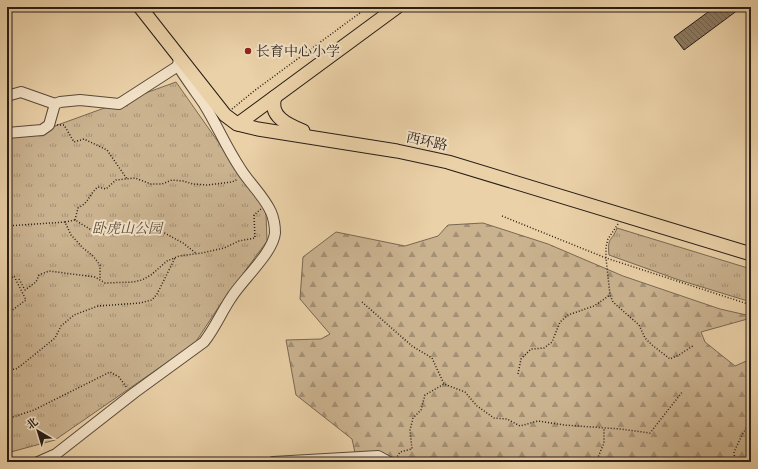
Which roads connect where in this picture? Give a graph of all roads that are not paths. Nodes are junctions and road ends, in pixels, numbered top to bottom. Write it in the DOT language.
graph roads {
  1 [pos="140,7"];
  2 [pos="146,7"];
  3 [pos="383,7"];
  4 [pos="397,7"];
  5 [pos="178,61"];
  6 [pos="7,96"];
  7 [pos="275,97"];
  8 [pos="55,104"];
  9 [pos="235,119"];
  10 [pos="305,132"];
  11 [pos="7,133"];
  12 [pos="751,249"];
  13 [pos="751,254"];
  14 [pos="371,458"];
  15 [pos="40,461"];
  16 [pos="273,462"];
  17 [pos="389,462"];
  1 -- 5 [label="main road"];
  2 -- 9 [label="main road"];
  3 -- 9 [label="main road"];
  4 -- 7 [label="main road"];
  5 -- 8 [label="street"];
  5 -- 9 [label="main road"];
  5 -- 15 [label="street"];
  6 -- 8 [label="street"];
  7 -- 9 [label="main road"];
  7 -- 10 [label="main road"];
  8 -- 11 [label="street"];
  9 -- 10 [label="main road, 西环路"];
  9 -- 13 [label="main road, 西环路"];
  10 -- 12 [label="main road, 西环路"];
  14 -- 16 [label="street"];
  14 -- 17 [label="street"];
}
